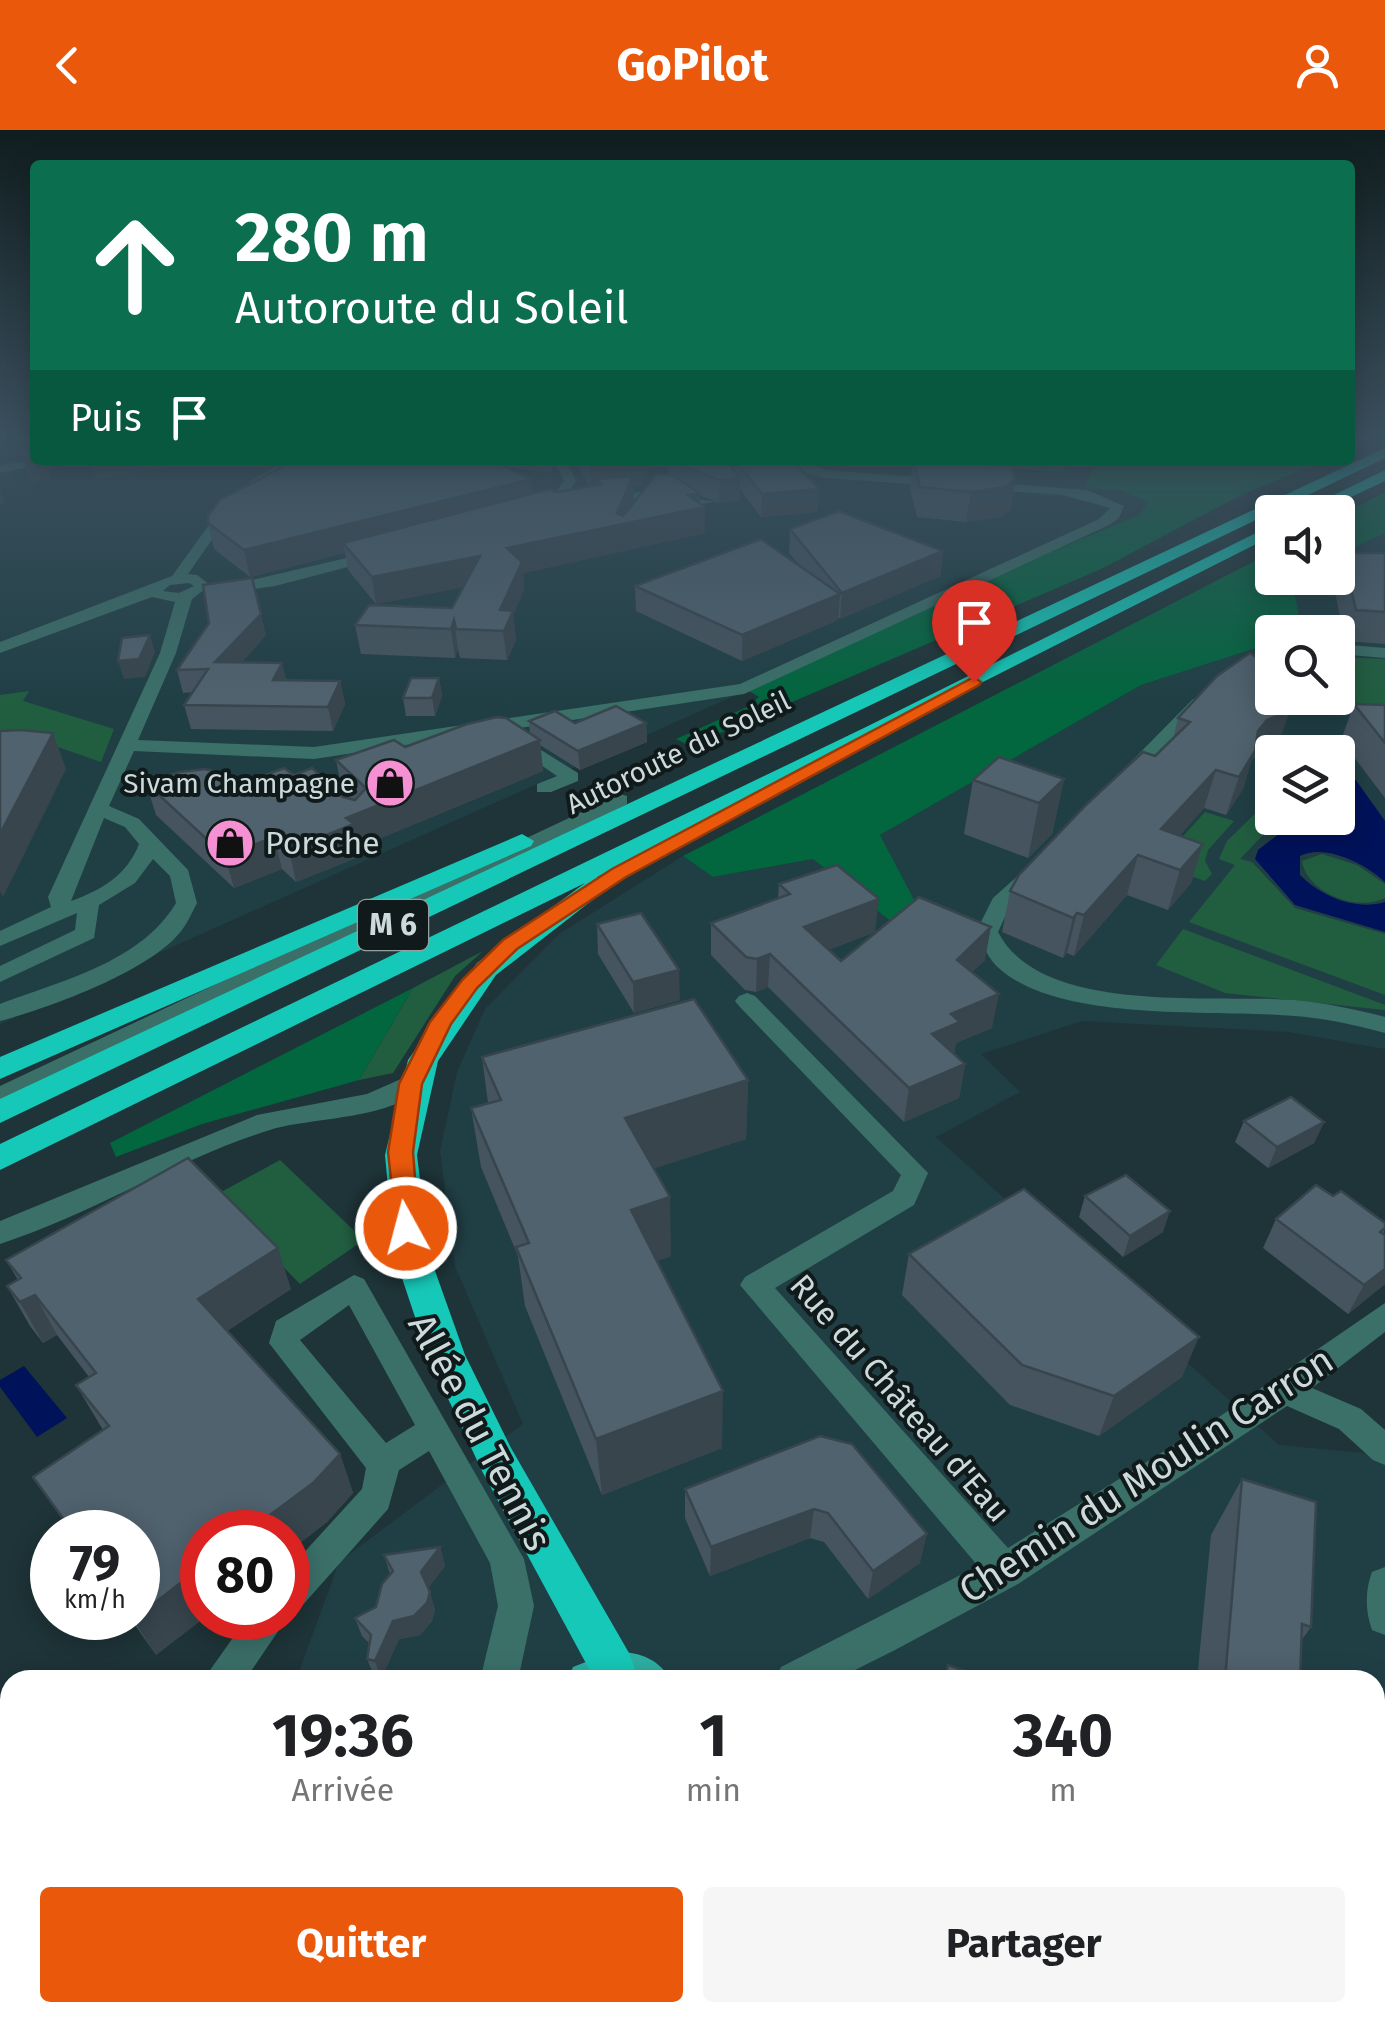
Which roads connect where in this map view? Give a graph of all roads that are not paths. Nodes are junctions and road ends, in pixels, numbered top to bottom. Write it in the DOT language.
graph roads {
  1 [pos="212,525"];
  2 [pos="1097,525"];
  3 [pos="1230,525"];
  4 [pos="1255,539"];
  5 [pos="394,550"];
  6 [pos="191,586"];
  7 [pos="0,648"];
  8 [pos="1355,651"];
  9 [pos="1385,653"];
  10 [pos="1255,670"];
  11 [pos="505,731"];
  12 [pos="874,732"];
  13 [pos="785,736"];
  14 [pos="127,744"];
  15 [pos="340,749"];
  16 [pos="360,773"];
  17 [pos="544,788"];
  18 [pos="1109,796"];
  19 [pos="620,800"];
  20 [pos="98,808"];
  21 [pos="359,822"];
  22 [pos="149,843"];
  23 [pos="1055,851"];
  24 [pos="88,904"];
  25 [pos="63,910"];
  26 [pos="0,939"];
  27 [pos="0,975"];
  28 [pos="747,1000"];
  29 [pos="0,1013"];
  30 [pos="1385,1024"];
  31 [pos="0,1068"];
  32 [pos="410,1084"];
  33 [pos="0,1096"];
  34 [pos="0,1112"];
  35 [pos="0,1158"];
  36 [pos="0,1233"];
  37 [pos="1385,1315"];
  38 [pos="1288,1392"];
  39 [pos="434,1430"];
  40 [pos="1385,1450"];
  41 [pos="382,1464"];
  42 [pos="310,1571"];
  43 [pos="1006,1572"];
  44 [pos="1385,1584"];
  45 [pos="1385,1617"];
  46 [pos="252,1640"];
  47 [pos="230,1670"];
  48 [pos="501,1670"];
  49 [pos="598,1670"];
  50 [pos="816,1670"];
  1 -- 6 [label="street"];
  2 -- 11 [label="street"];
  3 -- 13 [label="highway, Autoroute du Soleil / M 6"];
  4 -- 12 [label="highway, M 6"];
  5 -- 6 [label="street"];
  6 -- 7 [label="street"];
  6 -- 14 [label="street"];
  8 -- 9 [label="street"];
  10 -- 18 [label="street"];
  11 -- 15 [label="street"];
  11 -- 16 [label="street"];
  11 -- 17 [label="street"];
  12 -- 32 [label="highway"];
  12 -- 35 [label="highway, M 6"];
  13 -- 19 [label="highway"];
  13 -- 34 [label="highway, Autoroute du Soleil / M 6"];
  14 -- 15 [label="street"];
  14 -- 20 [label="street"];
  15 -- 16 [label="street"];
  16 -- 21 [label="street"];
  19 -- 31 [label="highway"];
  19 -- 33 [label="street"];
  20 -- 22 [label="street"];
  20 -- 25 [label="street"];
  22 -- 24 [label="street"];
  22 -- 29 [label="street"];
  23 -- 30 [label="street"];
  24 -- 25 [label="street"];
  24 -- 27 [label="street"];
  25 -- 26 [label="street"];
  28 -- 43 [label="street, Rue du Château d'Eau"];
  32 -- 36 [label="street"];
  32 -- 49 [label="highway"];
  37 -- 38 [label="street, Chemin du Moulin Carron"];
  38 -- 40 [label="street"];
  38 -- 43 [label="street, Chemin du Moulin Carron"];
  39 -- 41 [label="street"];
  39 -- 41 [label="street, Allée du Tennis"];
  39 -- 48 [label="street, Allée du Tennis"];
  41 -- 42 [label="street"];
  43 -- 50 [label="street, Chemin du Moulin Carron"];
  44 -- 45 [label="street"];
  46 -- 47 [label="street"];
}
